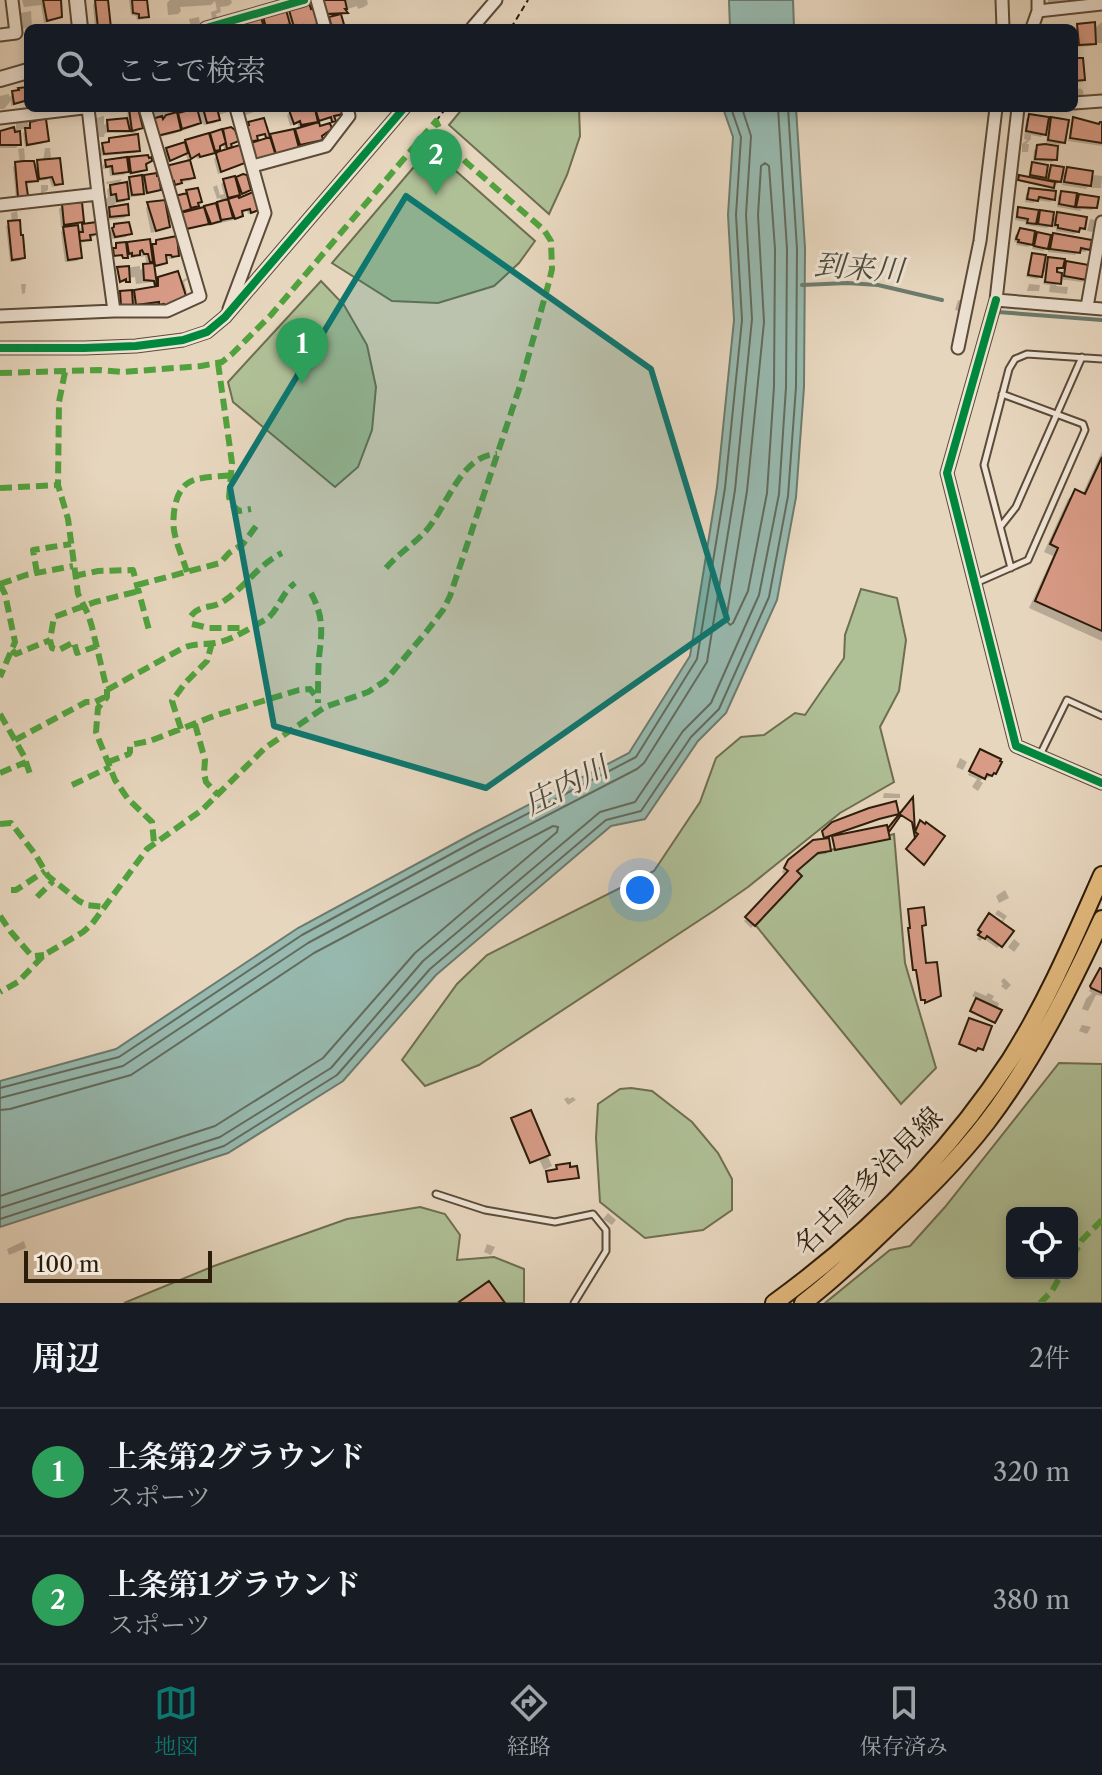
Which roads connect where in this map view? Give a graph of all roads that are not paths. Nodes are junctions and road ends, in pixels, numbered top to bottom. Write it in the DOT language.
graph roads {
  1 [pos="12,0"];
  2 [pos="77,0"];
  3 [pos="304,0"];
  4 [pos="317,0"];
  5 [pos="496,0"];
  6 [pos="1002,0"];
  7 [pos="272,4"];
  8 [pos="1102,4"];
  9 [pos="1038,6"];
  10 [pos="80,24"];
  11 [pos="220,24"];
  12 [pos="324,24"];
  13 [pos="475,24"];
  14 [pos="1003,24"];
  15 [pos="0,35"];
  16 [pos="24,72"];
  17 [pos="0,79"];
  18 [pos="1102,101"];
  19 [pos="1078,103"];
  20 [pos="52,112"];
  21 [pos="87,112"];
  22 [pos="146,112"];
  23 [pos="237,112"];
  24 [pos="348,112"];
  25 [pos="401,112"];
  26 [pos="996,112"];
  27 [pos="1018,112"];
  28 [pos="0,118"];
  29 [pos="253,166"];
  30 [pos="98,194"];
  31 [pos="0,205"];
  32 [pos="1102,222"];
  33 [pos="996,300"];
  34 [pos="1087,307"];
  35 [pos="1102,309"];
  36 [pos="114,311"];
  37 [pos="0,316"];
  38 [pos="225,317"];
  39 [pos="0,348"];
  40 [pos="958,348"];
  41 [pos="1082,357"];
  42 [pos="1102,359"];
  43 [pos="1002,394"];
  44 [pos="1057,415"];
  45 [pos="1000,526"];
  46 [pos="1011,568"];
  47 [pos="975,584"];
  48 [pos="1102,716"];
  49 [pos="1040,756"];
  50 [pos="1102,783"];
  51 [pos="1102,875"];
  52 [pos="1102,919"];
  53 [pos="436,1194"];
  54 [pos="574,1303"];
  55 [pos="774,1303"];
  56 [pos="803,1303"];
  1 -- 15 [label="street"];
  2 -- 10 [label="street"];
  3 -- 7 [label="street"];
  4 -- 12 [label="street"];
  5 -- 13 [label="street"];
  6 -- 14 [label="street"];
  7 -- 11 [label="street"];
  8 -- 9 [label="street"];
  16 -- 17 [label="street"];
  18 -- 19 [label="street"];
  20 -- 28 [label="street"];
  21 -- 30 [label="street"];
  22 -- 36 [label="street"];
  23 -- 29 [label="street"];
  24 -- 29 [label="street"];
  25 -- 38 [label="street"];
  26 -- 40 [label="street"];
  27 -- 33 [label="street"];
  29 -- 38 [label="street"];
  30 -- 31 [label="street"];
  30 -- 36 [label="street"];
  32 -- 34 [label="street"];
  33 -- 34 [label="street"];
  33 -- 47 [label="street"];
  34 -- 35 [label="street"];
  36 -- 37 [label="street"];
  38 -- 39 [label="street"];
  41 -- 42 [label="lane"];
  41 -- 43 [label="lane"];
  41 -- 44 [label="lane"];
  43 -- 44 [label="lane"];
  43 -- 45 [label="lane"];
  44 -- 45 [label="lane"];
  44 -- 46 [label="lane"];
  45 -- 46 [label="lane"];
  46 -- 47 [label="lane"];
  47 -- 49 [label="street"];
  48 -- 49 [label="lane"];
  49 -- 50 [label="street"];
  51 -- 55 [label="main road, 名古屋多治見線"];
  52 -- 56 [label="main road, 名古屋多治見線"];
  53 -- 54 [label="lane"];
}
